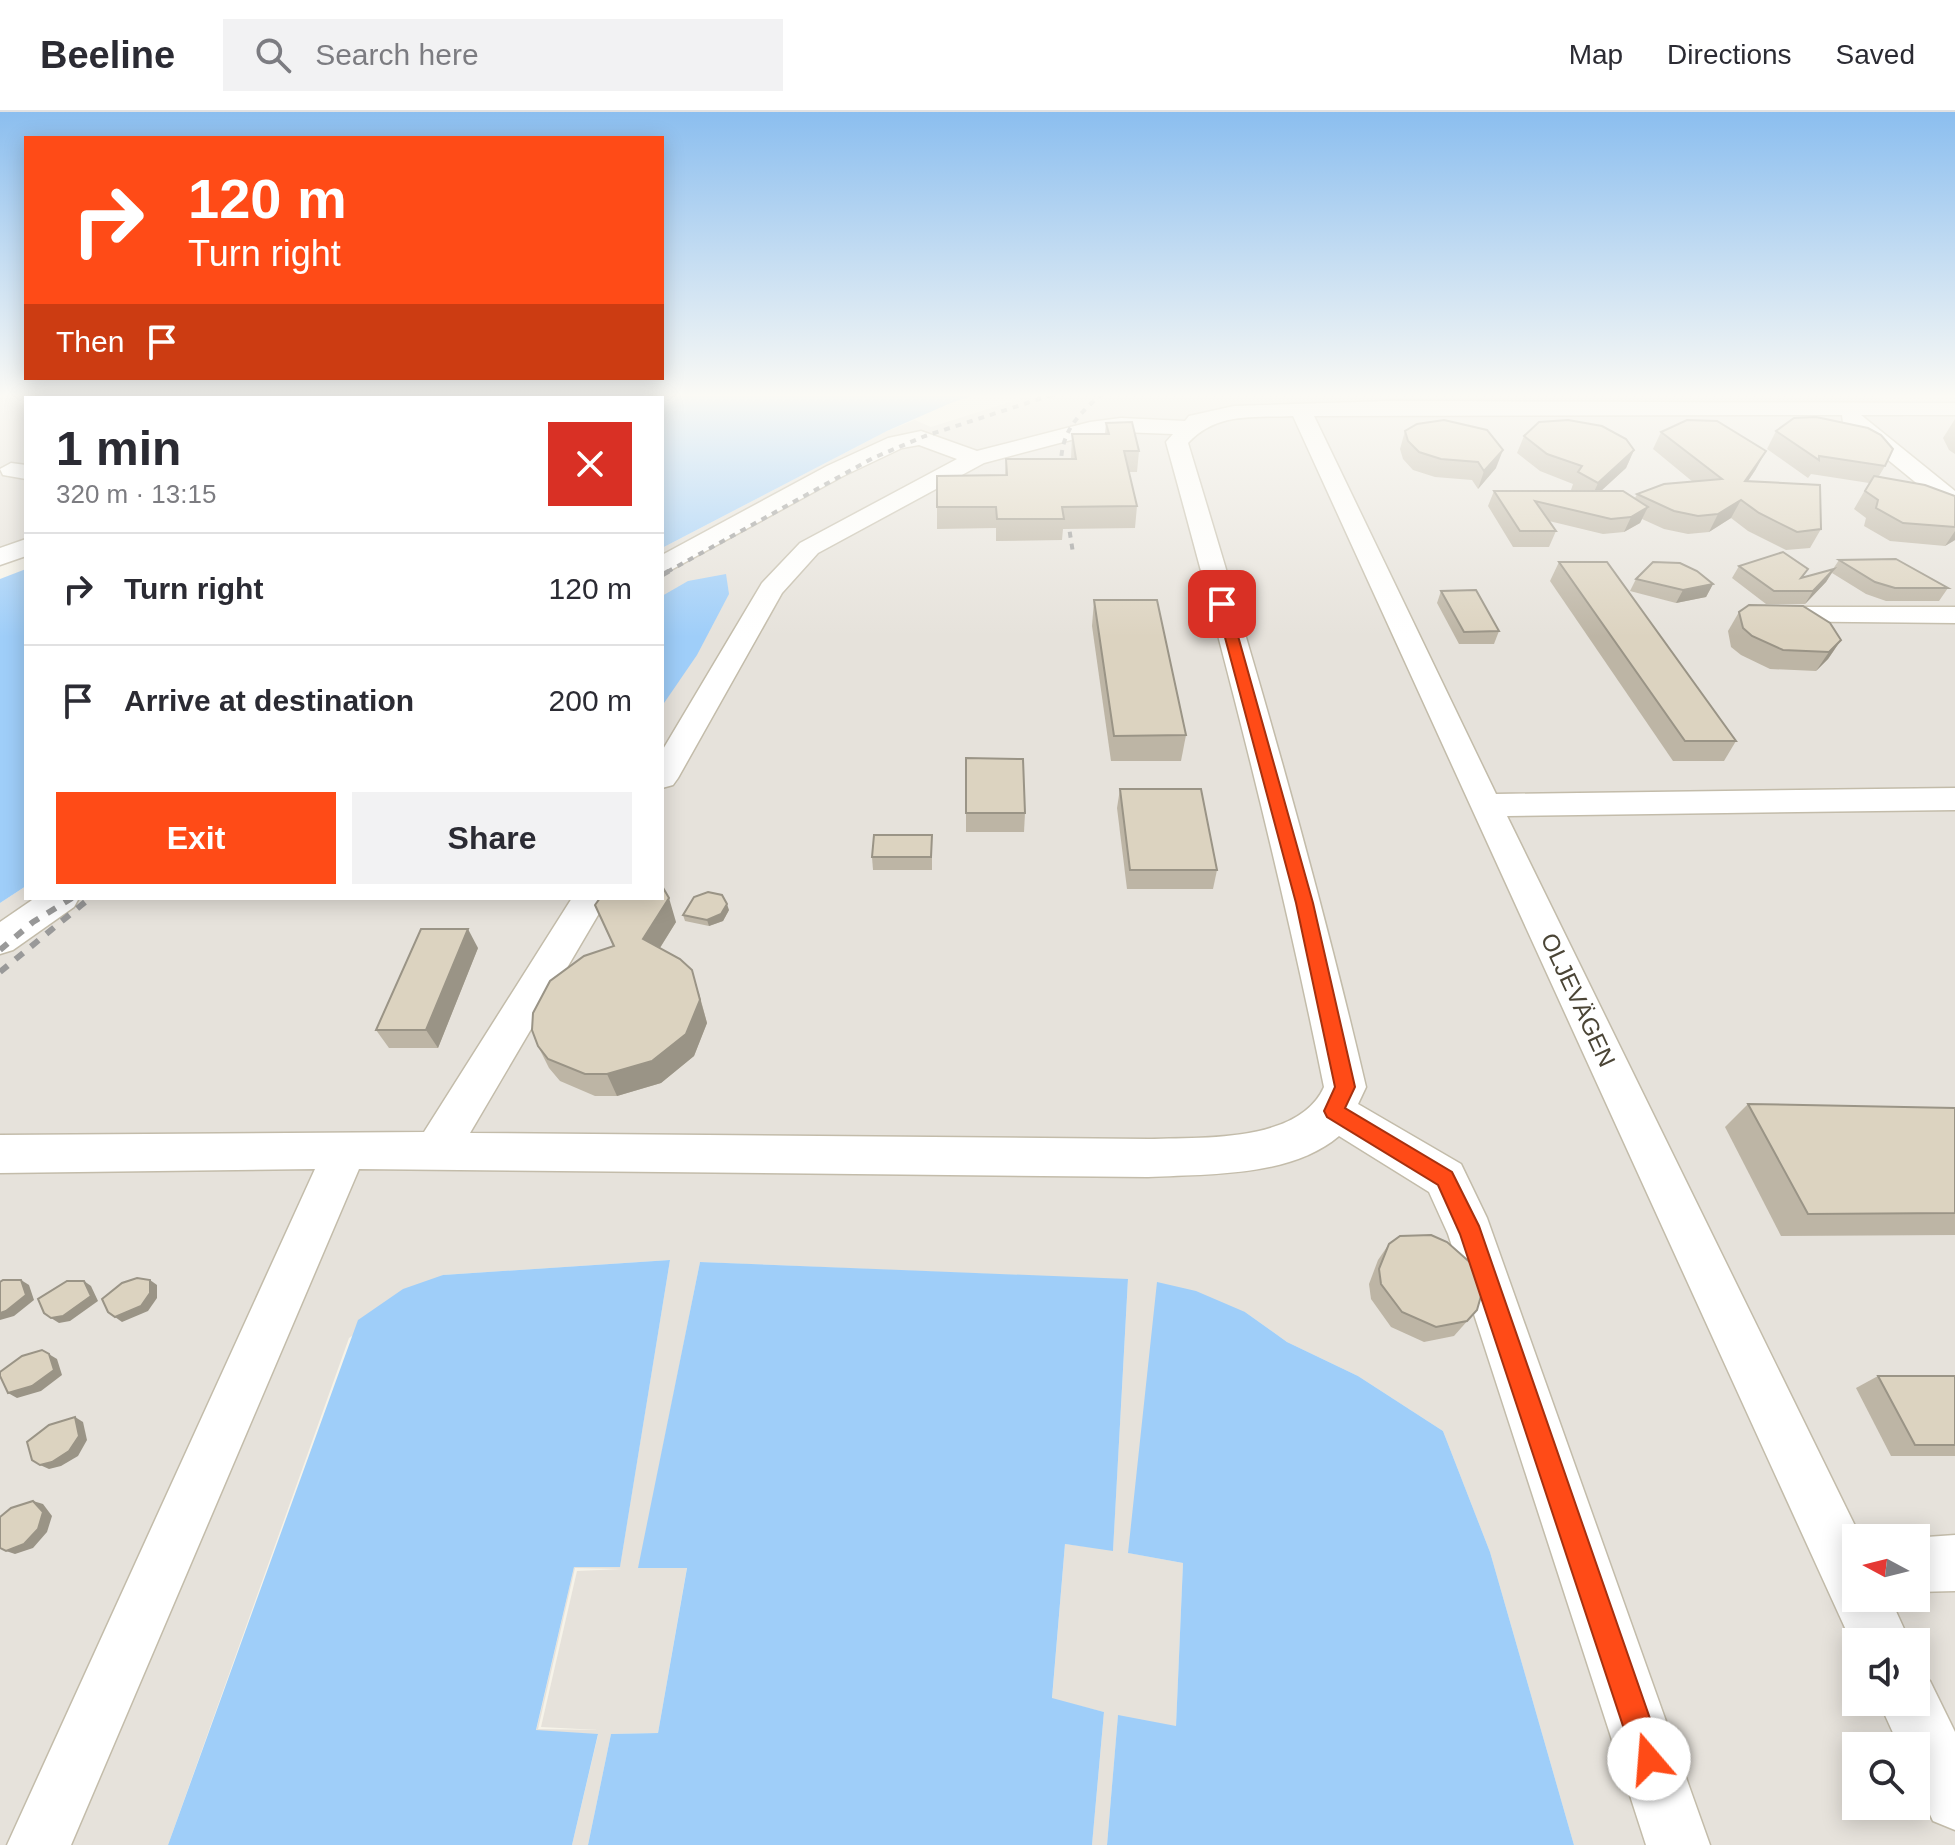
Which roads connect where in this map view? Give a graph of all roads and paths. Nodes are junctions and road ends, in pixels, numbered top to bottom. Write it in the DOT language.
graph roads {
  1 [pos="828,475"];
  2 [pos="945,475"];
  3 [pos="1185,475"];
  4 [pos="1327,475"];
  5 [pos="1920,475"];
  6 [pos="1955,503"];
  7 [pos="24,548"];
  8 [pos="0,557"];
  9 [pos="664,564"];
  10 [pos="1742,615"];
  11 [pos="1955,615"];
  12 [pos="664,775"];
  13 [pos="1955,799"];
  14 [pos="1485,805"];
  15 [pos="58,900"];
  16 [pos="589,900"];
  17 [pos="0,940"];
  18 [pos="1334,1111"];
  19 [pos="345,1150"];
  20 [pos="436,1151"];
  21 [pos="0,1154"];
  22 [pos="1842,1554"];
  23 [pos="1955,1563"];
  24 [pos="1930,1564"];
  25 [pos="1916,1716"];
  26 [pos="1955,1799"];
  27 [pos="39,1845"];
  28 [pos="1678,1845"];
  1 -- 9 [label="street"];
  2 -- 12 [label="street"];
  3 -- 18 [label="street"];
  4 -- 14 [label="street, OLJEVÄGEN"];
  5 -- 6 [label="street"];
  7 -- 8 [label="street"];
  10 -- 11 [label="street"];
  13 -- 14 [label="street"];
  14 -- 22 [label="street, OLJEVÄGEN"];
  15 -- 17 [label="street"];
  16 -- 20 [label="street"];
  18 -- 20 [label="street"];
  18 -- 28 [label="street"];
  19 -- 20 [label="street"];
  19 -- 21 [label="street"];
  19 -- 27 [label="street"];
  23 -- 24 [label="street"];
  25 -- 26 [label="street"];
}
